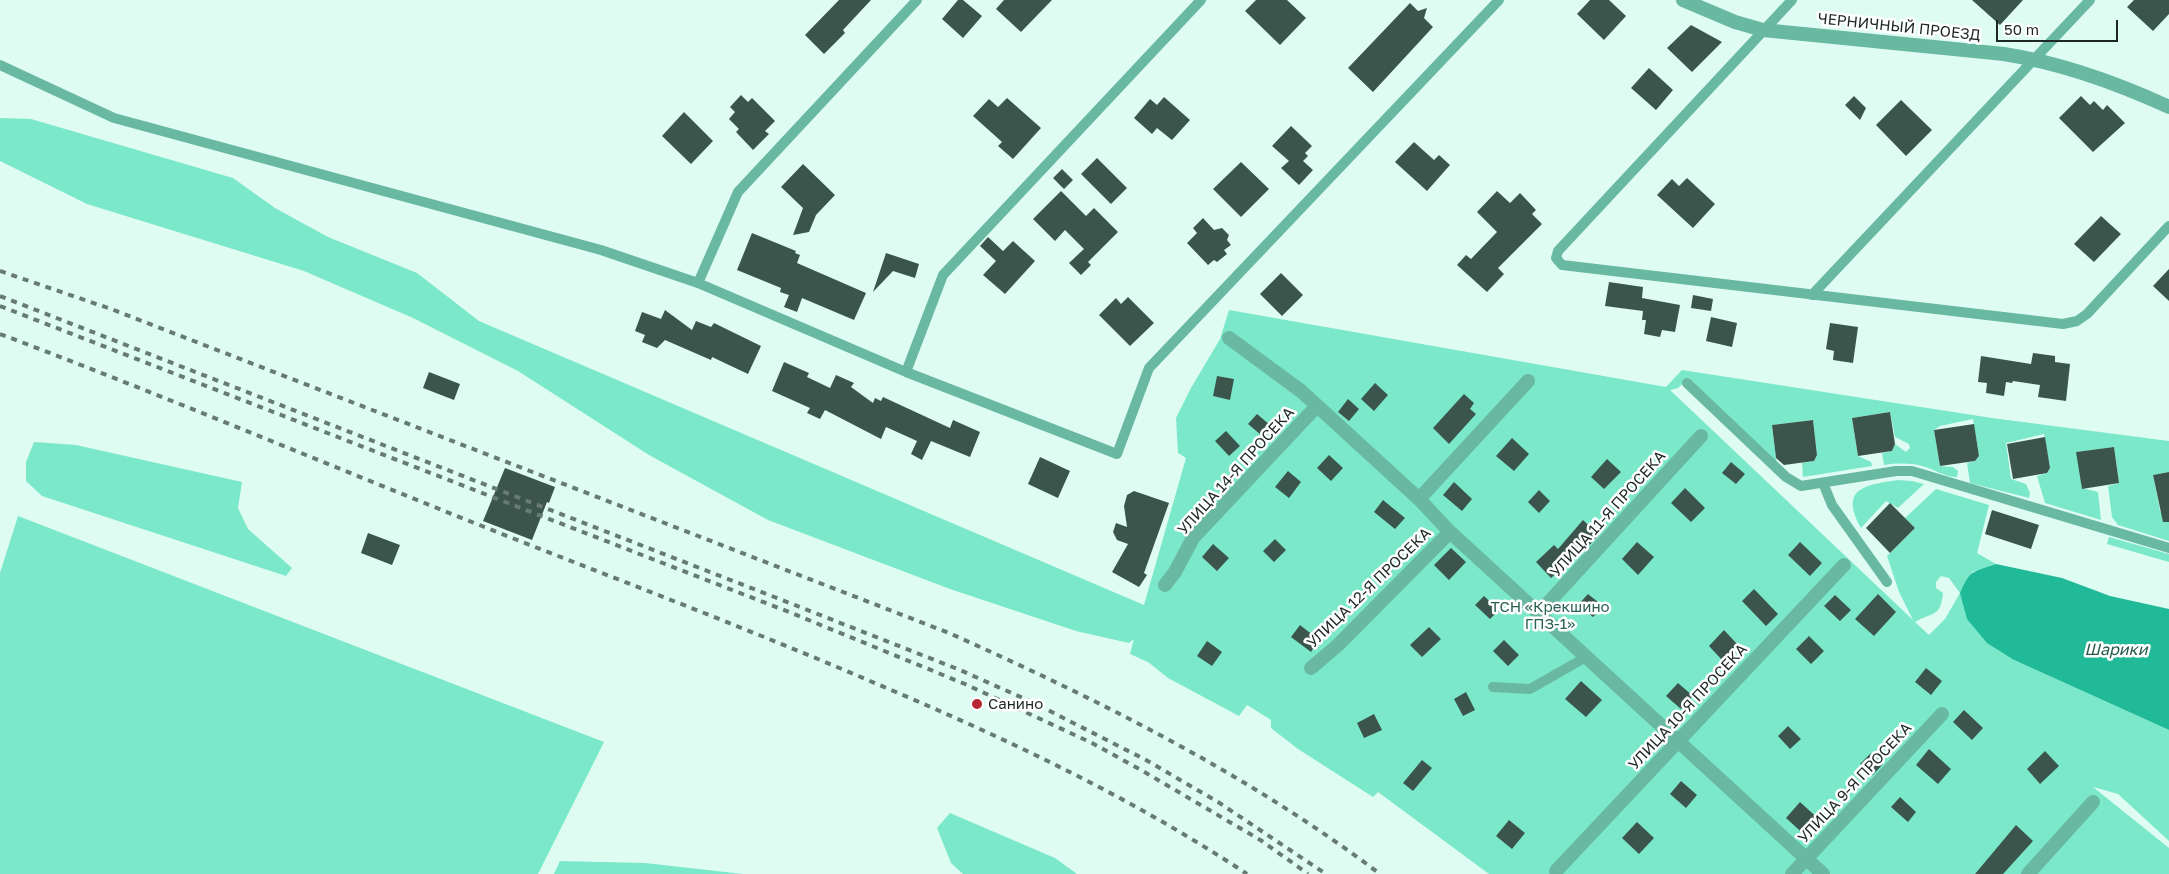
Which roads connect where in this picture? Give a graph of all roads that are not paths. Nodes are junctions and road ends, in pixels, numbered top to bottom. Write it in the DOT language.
graph roads {
  1 [pos="917,0"];
  2 [pos="1201,0"];
  3 [pos="1499,0"];
  4 [pos="1683,0"];
  5 [pos="1792,0"];
  6 [pos="2090,0"];
  7 [pos="1764,30"];
  8 [pos="2036,59"];
  9 [pos="0,65"];
  10 [pos="2169,107"];
  11 [pos="2169,226"];
  12 [pos="698,283"];
  13 [pos="1812,295"];
  14 [pos="1229,338"];
  15 [pos="906,372"];
  16 [pos="1528,381"];
  17 [pos="1686,383"];
  18 [pos="1317,406"];
  19 [pos="1701,436"];
  20 [pos="1823,483"];
  21 [pos="1420,499"];
  22 [pos="1450,532"];
  23 [pos="2169,548"];
  24 [pos="1844,565"];
  25 [pos="1887,582"];
  26 [pos="1165,585"];
  27 [pos="1539,614"];
  28 [pos="1586,657"];
  29 [pos="1310,668"];
  30 [pos="1493,687"];
  31 [pos="1942,714"];
  32 [pos="1678,741"];
  33 [pos="2093,802"];
  34 [pos="1807,859"];
  35 [pos="1556,871"];
  36 [pos="1792,874"];
  37 [pos="1823,874"];
  38 [pos="2028,874"];
  1 -- 12 [label="lane"];
  2 -- 15 [label="lane"];
  3 -- 15 [label="lane"];
  4 -- 7 [label="street, ЧЕРНИЧНЫЙ ПРОЕЗД"];
  5 -- 7 [label="lane"];
  6 -- 8 [label="lane"];
  7 -- 8 [label="street, ЧЕРНИЧНЫЙ ПРОЕЗД"];
  7 -- 13 [label="lane"];
  8 -- 10 [label="street, ЧЕРНИЧНЫЙ ПРОЕЗД"];
  8 -- 13 [label="lane"];
  9 -- 12 [label="lane"];
  11 -- 13 [label="lane"];
  12 -- 15 [label="lane"];
  14 -- 18 [label="street"];
  16 -- 21 [label="street"];
  17 -- 20 [label="lane"];
  18 -- 21 [label="street"];
  18 -- 26 [label="street, УЛИЦА 14-Я ПРОСЕКА"];
  19 -- 27 [label="street, УЛИЦА 11-Я ПРОСЕКА"];
  20 -- 23 [label="lane"];
  20 -- 25 [label="lane"];
  21 -- 22 [label="street"];
  22 -- 27 [label="street"];
  22 -- 29 [label="street, УЛИЦА 12-Я ПРОСЕКА"];
  24 -- 32 [label="street, УЛИЦА 10-Я ПРОСЕКА"];
  27 -- 28 [label="street"];
  28 -- 30 [label="lane"];
  28 -- 32 [label="street"];
  31 -- 34 [label="street, УЛИЦА 9-Я ПРОСЕКА"];
  32 -- 34 [label="street"];
  32 -- 35 [label="street, УЛИЦА 10-Я ПРОСЕКА"];
  33 -- 38 [label="street"];
  34 -- 36 [label="street, УЛИЦА 9-Я ПРОСЕКА"];
  34 -- 37 [label="street"];
}
